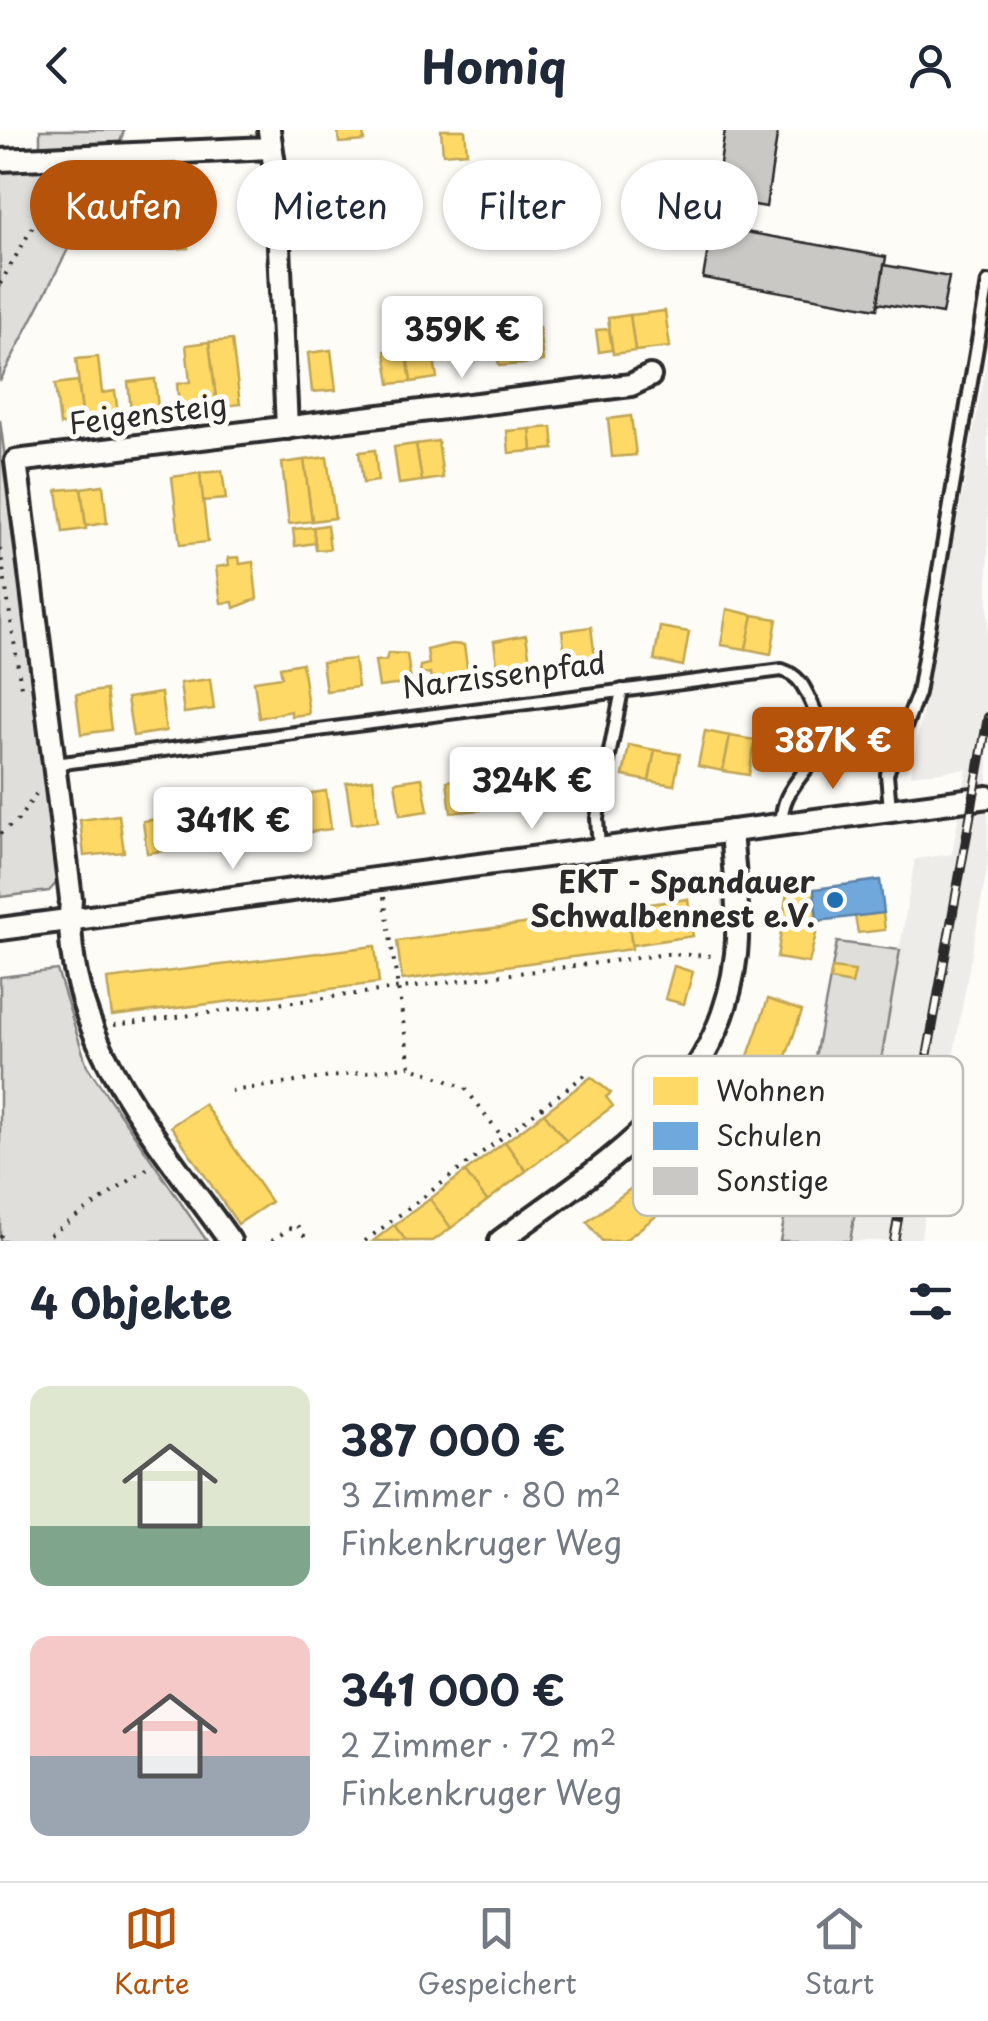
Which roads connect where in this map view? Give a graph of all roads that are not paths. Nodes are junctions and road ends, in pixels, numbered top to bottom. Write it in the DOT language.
graph roads {
  1 [pos="269,139"];
  2 [pos="0,160"];
  3 [pos="988,282"];
  4 [pos="650,376"];
  5 [pos="288,428"];
  6 [pos="622,690"];
  7 [pos="54,764"];
  8 [pos="988,797"];
  9 [pos="890,810"];
  10 [pos="782,824"];
  11 [pos="731,831"];
  12 [pos="600,848"];
  13 [pos="69,920"];
  14 [pos="0,929"];
  15 [pos="704,1056"];
  16 [pos="633,1136"];
  17 [pos="230,1241"];
  18 [pos="500,1241"];
  1 -- 2 [label="street"];
  1 -- 5 [label="street"];
  3 -- 9 [label="lane"];
  4 -- 5 [label="street, Feigensteig"];
  5 -- 7 [label="street, Feigensteig"];
  6 -- 7 [label="lane, Narzissenpfad"];
  6 -- 10 [label="lane, Narzissenpfad"];
  6 -- 12 [label="lane"];
  7 -- 13 [label="street"];
  8 -- 9 [label="street"];
  9 -- 10 [label="street"];
  10 -- 11 [label="street"];
  11 -- 12 [label="street"];
  11 -- 15 [label="street"];
  12 -- 13 [label="street"];
  13 -- 14 [label="street"];
  13 -- 17 [label="street"];
  16 -- 18 [label="street"];
}
